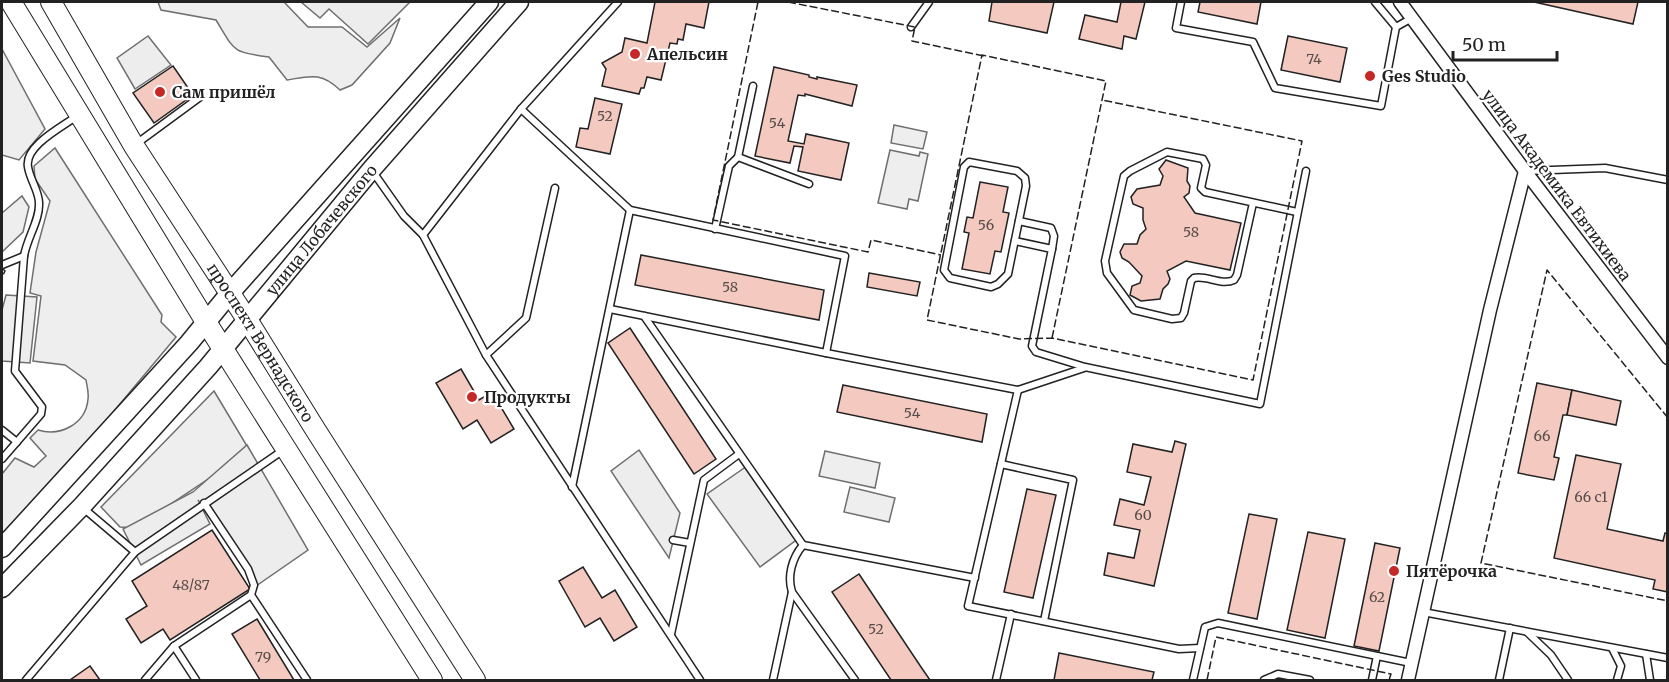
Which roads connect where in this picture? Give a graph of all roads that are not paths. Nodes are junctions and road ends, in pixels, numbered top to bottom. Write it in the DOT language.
graph roads {
  1 [pos="11,2"];
  2 [pos="51,2"];
  3 [pos="489,2"];
  4 [pos="519,2"];
  5 [pos="618,2"];
  6 [pos="929,2"];
  7 [pos="1181,2"];
  8 [pos="1375,2"];
  9 [pos="1400,2"];
  10 [pos="1412,18"];
  11 [pos="911,27"];
  12 [pos="1396,27"];
  13 [pos="753,86"];
  14 [pos="200,97"];
  15 [pos="521,109"];
  16 [pos="79,115"];
  17 [pos="134,146"];
  18 [pos="738,157"];
  19 [pos="371,170"];
  20 [pos="1306,171"];
  21 [pos="1525,171"];
  22 [pos="1668,180"];
  23 [pos="809,184"];
  24 [pos="555,188"];
  25 [pos="1253,203"];
  26 [pos="630,210"];
  27 [pos="1297,213"];
  28 [pos="1019,221"];
  29 [pos="715,229"];
  30 [pos="423,236"];
  31 [pos="1015,241"];
  32 [pos="1052,249"];
  33 [pos="24,256"];
  34 [pos="2,265"];
  35 [pos="230,293"];
  36 [pos="610,309"];
  37 [pos="644,316"];
  38 [pos="248,321"];
  39 [pos="206,322"];
  40 [pos="224,349"];
  41 [pos="826,352"];
  42 [pos="486,355"];
  43 [pos="1668,358"];
  44 [pos="1085,368"];
  45 [pos="1018,390"];
  46 [pos="2,430"];
  47 [pos="17,442"];
  48 [pos="286,448"];
  49 [pos="739,454"];
  50 [pos="2,459"];
  51 [pos="1001,464"];
  52 [pos="572,487"];
  53 [pos="204,503"];
  54 [pos="82,506"];
  55 [pos="673,540"];
  56 [pos="690,543"];
  57 [pos="803,545"];
  58 [pos="2,548"];
  59 [pos="135,552"];
  60 [pos="975,578"];
  61 [pos="2,588"];
  62 [pos="792,592"];
  63 [pos="251,595"];
  64 [pos="1423,611"];
  65 [pos="1011,614"];
  66 [pos="1044,621"];
  67 [pos="1510,628"];
  68 [pos="1527,632"];
  69 [pos="671,634"];
  70 [pos="174,646"];
  71 [pos="1200,648"];
  72 [pos="1612,648"];
  73 [pos="1646,654"];
  74 [pos="1377,656"];
  75 [pos="1668,658"];
  76 [pos="1411,663"];
  77 [pos="26,681"];
  78 [pos="145,681"];
  79 [pos="196,681"];
  80 [pos="307,681"];
  81 [pos="432,681"];
  82 [pos="475,681"];
  83 [pos="700,681"];
  84 [pos="772,681"];
  85 [pos="855,681"];
  86 [pos="996,681"];
  87 [pos="1193,681"];
  88 [pos="1264,681"];
  89 [pos="1310,681"];
  90 [pos="1372,681"];
  91 [pos="1408,681"];
  92 [pos="1499,681"];
  93 [pos="1568,681"];
  94 [pos="1617,681"];
  95 [pos="1650,681"];
  1 -- 16 [label="main road, проспект Вернадского"];
  2 -- 17 [label="main road, проспект Вернадского"];
  3 -- 35 [label="main road, улица Лобачевского"];
  4 -- 19 [label="main road, улица Лобачевского"];
  5 -- 15 [label="lane"];
  6 -- 11 [label="lane"];
  7 -- 12 [label="lane"];
  8 -- 12 [label="lane"];
  9 -- 10 [label="street, улица Академика Евтихиева"];
  10 -- 12 [label="lane"];
  10 -- 21 [label="street, улица Академика Евтихиева"];
  13 -- 18 [label="lane"];
  14 -- 17 [label="lane"];
  15 -- 26 [label="lane"];
  15 -- 30 [label="lane"];
  16 -- 33 [label="lane"];
  16 -- 39 [label="main road, проспект Вернадского"];
  17 -- 35 [label="main road, проспект Вернадского"];
  18 -- 23 [label="lane"];
  18 -- 29 [label="lane"];
  19 -- 30 [label="lane"];
  19 -- 38 [label="main road, улица Лобачевского"];
  20 -- 27 [label="lane"];
  21 -- 22 [label="lane"];
  21 -- 43 [label="street, улица Академика Евтихиева"];
  21 -- 64 [label="street"];
  24 -- 42 [label="lane"];
  25 -- 25 [label="lane"];
  25 -- 27 [label="lane"];
  26 -- 29 [label="lane"];
  26 -- 36 [label="lane"];
  27 -- 44 [label="lane"];
  28 -- 31 [label="lane"];
  28 -- 31 [label="lane"];
  28 -- 32 [label="lane"];
  29 -- 41 [label="lane"];
  30 -- 42 [label="lane"];
  31 -- 32 [label="lane"];
  32 -- 44 [label="lane"];
  33 -- 34 [label="lane"];
  33 -- 47 [label="lane"];
  35 -- 38 [label="main road, проспект Вернадского"];
  35 -- 39 [label="main road, улица Лобачевского"];
  36 -- 37 [label="lane"];
  36 -- 52 [label="lane"];
  37 -- 41 [label="lane"];
  37 -- 49 [label="lane"];
  38 -- 40 [label="main road, улица Лобачевского"];
  38 -- 82 [label="main road, проспект Вернадского"];
  39 -- 40 [label="main road, проспект Вернадского"];
  39 -- 58 [label="main road, улица Лобачевского"];
  40 -- 48 [label="main road, проспект Вернадского"];
  40 -- 54 [label="main road, улица Лобачевского"];
  41 -- 45 [label="lane"];
  42 -- 52 [label="lane"];
  44 -- 45 [label="lane"];
  45 -- 51 [label="lane"];
  46 -- 47 [label="lane"];
  47 -- 50 [label="lane"];
  48 -- 53 [label="lane"];
  48 -- 81 [label="main road, проспект Вернадского"];
  49 -- 56 [label="lane"];
  49 -- 57 [label="lane"];
  51 -- 60 [label="lane"];
  51 -- 66 [label="lane"];
  52 -- 69 [label="lane"];
  53 -- 59 [label="lane"];
  53 -- 63 [label="lane"];
  54 -- 59 [label="lane"];
  54 -- 61 [label="main road, улица Лобачевского"];
  55 -- 56 [label="lane"];
  56 -- 69 [label="lane"];
  57 -- 60 [label="lane"];
  57 -- 62 [label="lane"];
  59 -- 77 [label="lane"];
  60 -- 65 [label="lane"];
  62 -- 84 [label="lane"];
  62 -- 85 [label="lane"];
  63 -- 70 [label="lane"];
  63 -- 80 [label="lane"];
  64 -- 67 [label="lane"];
  64 -- 76 [label="street"];
  65 -- 66 [label="lane"];
  65 -- 86 [label="lane"];
  66 -- 71 [label="lane"];
  67 -- 68 [label="lane"];
  67 -- 92 [label="lane"];
  68 -- 72 [label="lane"];
  68 -- 93 [label="lane"];
  69 -- 83 [label="lane"];
  70 -- 78 [label="lane"];
  70 -- 79 [label="lane"];
  71 -- 74 [label="lane"];
  71 -- 87 [label="lane"];
  72 -- 73 [label="lane"];
  72 -- 94 [label="lane"];
  73 -- 75 [label="lane"];
  73 -- 95 [label="lane"];
  74 -- 76 [label="lane"];
  74 -- 90 [label="lane"];
  76 -- 91 [label="street"];
  88 -- 89 [label="lane"];
}
